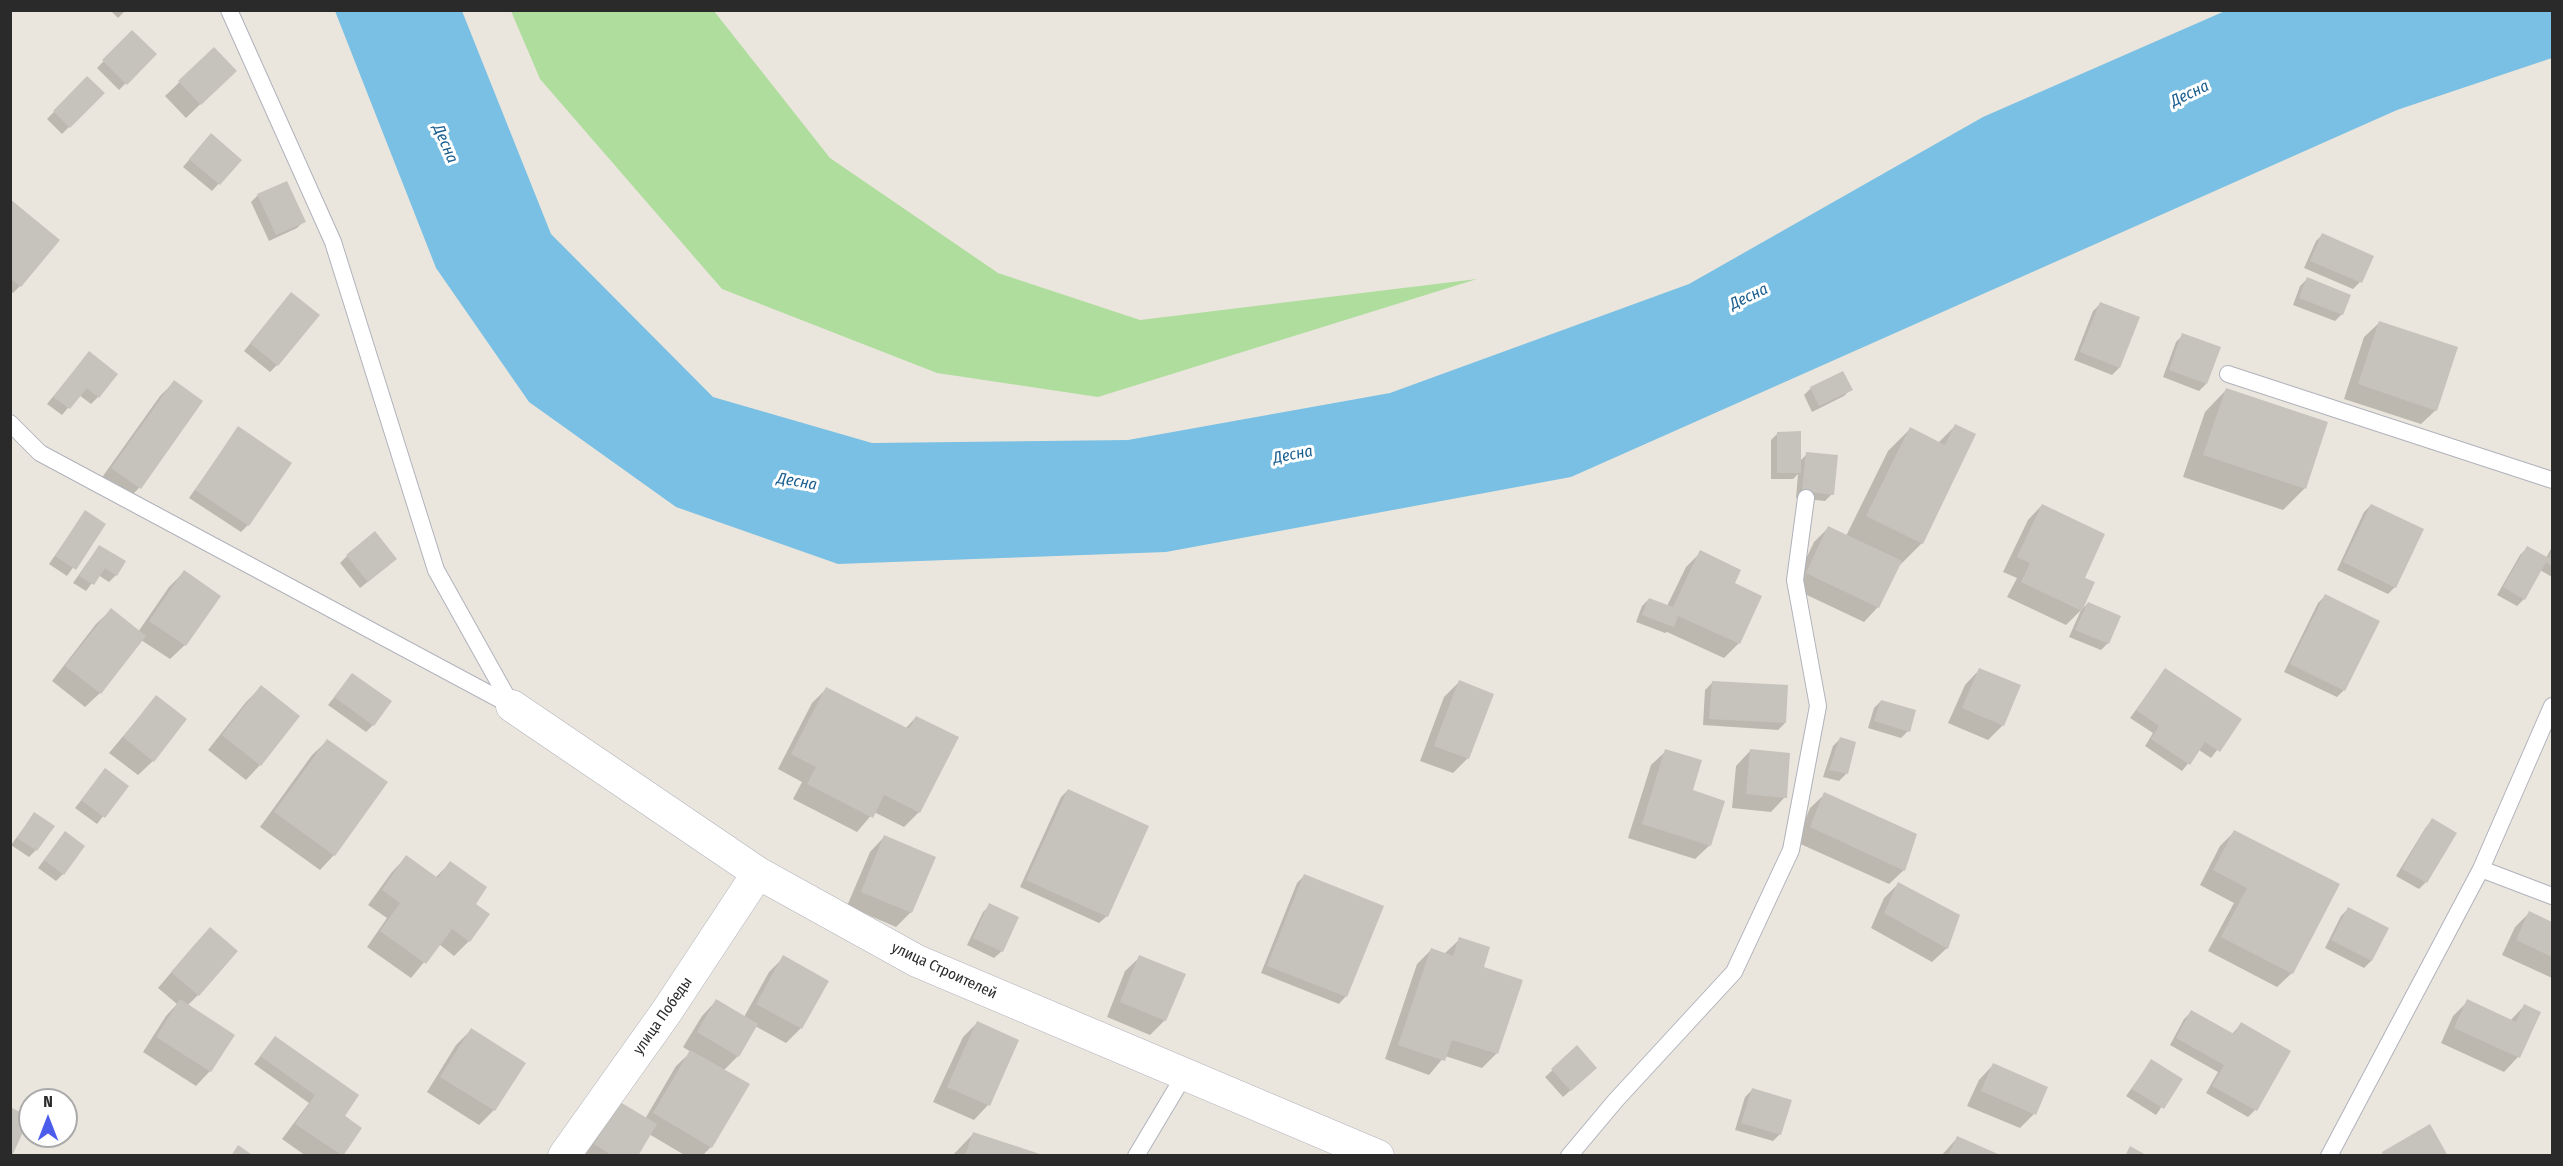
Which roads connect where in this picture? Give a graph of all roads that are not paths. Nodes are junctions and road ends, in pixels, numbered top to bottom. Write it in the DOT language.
graph roads {
  1 [pos="229,10"];
  2 [pos="2228,374"];
  3 [pos="10,423"];
  4 [pos="2553,480"];
  5 [pos="1806,498"];
  6 [pos="512,706"];
  7 [pos="2553,706"];
  8 [pos="2481,869"];
  9 [pos="758,873"];
  10 [pos="2553,896"];
  11 [pos="1185,1074"];
  12 [pos="564,1155"];
  13 [pos="1136,1155"];
  14 [pos="1378,1155"];
  15 [pos="1569,1155"];
  16 [pos="2329,1155"];
  1 -- 6 [label="lane"];
  2 -- 4 [label="lane"];
  3 -- 6 [label="lane"];
  5 -- 15 [label="lane"];
  6 -- 9 [label="street, улица Строителей"];
  7 -- 8 [label="lane"];
  8 -- 10 [label="lane"];
  8 -- 16 [label="lane"];
  9 -- 11 [label="street, улица Строителей"];
  9 -- 12 [label="street, улица Победы"];
  11 -- 13 [label="lane"];
  11 -- 14 [label="street, улица Строителей"];
}
